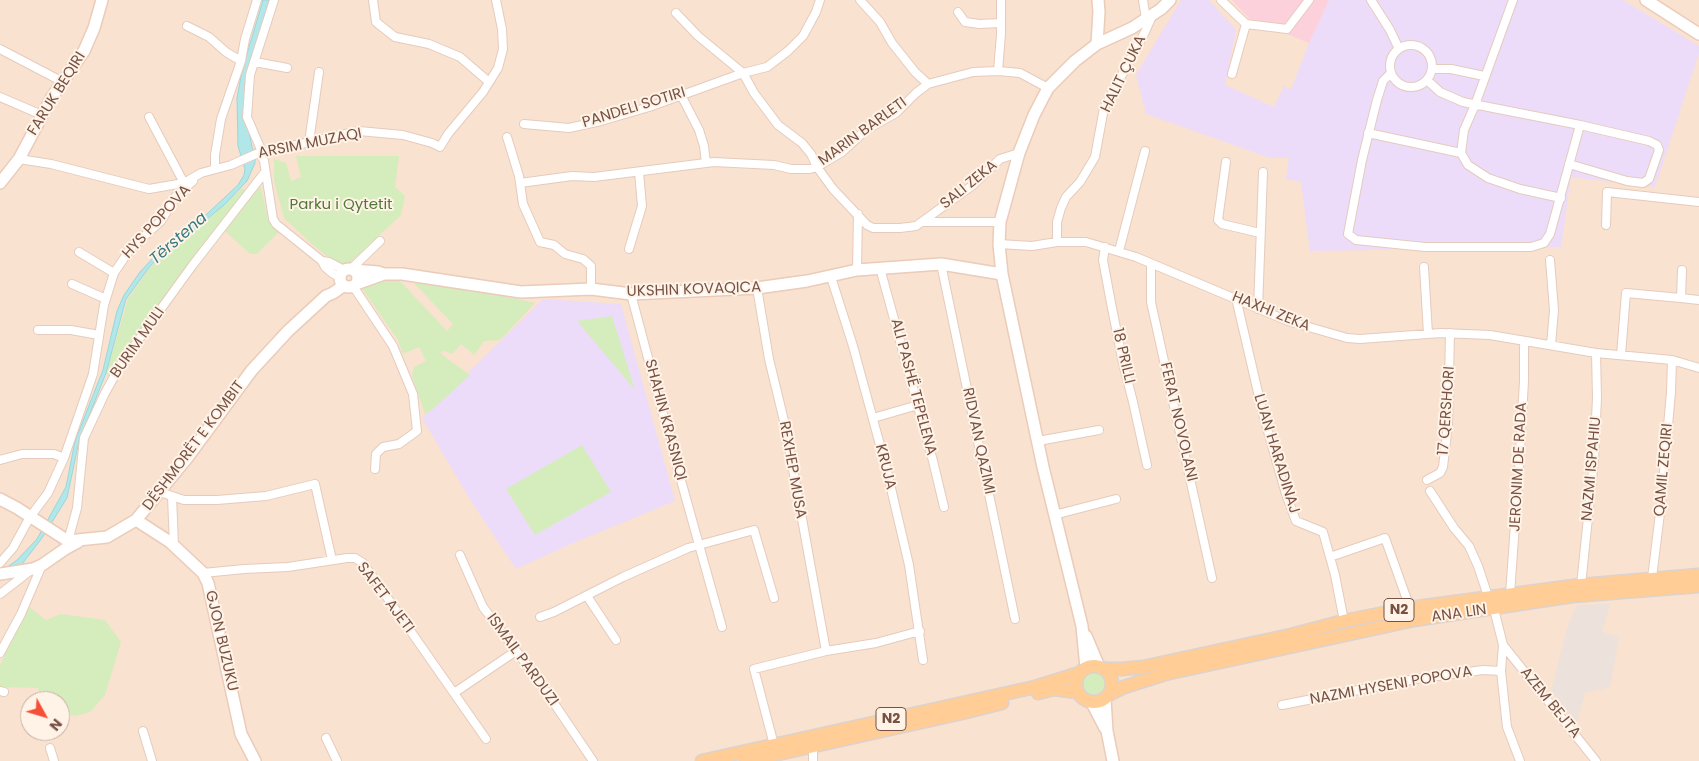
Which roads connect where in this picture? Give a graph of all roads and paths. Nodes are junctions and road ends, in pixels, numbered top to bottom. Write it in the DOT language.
graph roads {
  1 [pos="102,0"];
  2 [pos="257,0"];
  3 [pos="274,0"];
  4 [pos="373,0"];
  5 [pos="496,0"];
  6 [pos="820,0"];
  7 [pos="860,0"];
  8 [pos="1001,0"];
  9 [pos="1098,0"];
  10 [pos="1143,0"];
  11 [pos="1170,0"];
  12 [pos="1221,0"];
  13 [pos="1309,0"];
  14 [pos="1371,0"];
  15 [pos="1513,0"];
  16 [pos="1646,0"];
  17 [pos="958,12"];
  18 [pos="676,13"];
  19 [pos="1149,18"];
  20 [pos="1002,22"];
  21 [pos="1246,24"];
  22 [pos="187,26"];
  23 [pos="1699,34"];
  24 [pos="1097,44"];
  25 [pos="0,48"];
  26 [pos="1399,49"];
  27 [pos="241,61"];
  28 [pos="255,62"];
  29 [pos="287,68"];
  30 [pos="1432,69"];
  31 [pos="998,71"];
  32 [pos="319,72"];
  33 [pos="742,73"];
  34 [pos="1391,73"];
  35 [pos="1232,74"];
  36 [pos="1484,76"];
  37 [pos="1427,80"];
  38 [pos="63,82"];
  39 [pos="489,82"];
  40 [pos="928,84"];
  41 [pos="1048,88"];
  42 [pos="681,95"];
  43 [pos="0,97"];
  44 [pos="1475,105"];
  45 [pos="42,115"];
  46 [pos="149,117"];
  47 [pos="524,124"];
  48 [pos="1580,125"];
  49 [pos="1368,133"];
  50 [pos="507,137"];
  51 [pos="309,142"];
  52 [pos="1145,151"];
  53 [pos="259,153"];
  54 [pos="1019,153"];
  55 [pos="1461,153"];
  56 [pos="19,159"];
  57 [pos="1226,162"];
  58 [pos="706,163"];
  59 [pos="1569,164"];
  60 [pos="817,167"];
  61 [pos="215,169"];
  62 [pos="265,172"];
  63 [pos="640,172"];
  64 [pos="1263,172"];
  65 [pos="201,173"];
  66 [pos="0,183"];
  67 [pos="184,183"];
  68 [pos="520,183"];
  69 [pos="1561,198"];
  70 [pos="1699,202"];
  71 [pos="858,214"];
  72 [pos="922,222"];
  73 [pos="1000,222"];
  74 [pos="1606,225"];
  75 [pos="1260,233"];
  76 [pos="380,241"];
  77 [pos="1057,242"];
  78 [pos="1000,244"];
  79 [pos="1105,247"];
  80 [pos="629,249"];
  81 [pos="1120,251"];
  82 [pos="79,252"];
  83 [pos="1550,260"];
  84 [pos="942,264"];
  85 [pos="1152,264"];
  86 [pos="1424,267"];
  87 [pos="880,268"];
  88 [pos="857,270"];
  89 [pos="1682,270"];
  90 [pos="114,273"];
  91 [pos="1002,274"];
  92 [pos="831,277"];
  93 [pos="347,278"];
  94 [pos="72,284"];
  95 [pos="757,288"];
  96 [pos="591,289"];
  97 [pos="631,294"];
  98 [pos="1236,298"];
  99 [pos="1681,298"];
  100 [pos="106,299"];
  101 [pos="1699,300"];
  102 [pos="1258,309"];
  103 [pos="38,330"];
  104 [pos="1450,333"];
  105 [pos="1428,334"];
  106 [pos="99,335"];
  107 [pos="1524,341"];
  108 [pos="1551,344"];
  109 [pos="1596,353"];
  110 [pos="1621,355"];
  111 [pos="1672,360"];
  112 [pos="1699,368"];
  113 [pos="918,404"];
  114 [pos="872,418"];
  115 [pos="1099,430"];
  116 [pos="1038,441"];
  117 [pos="64,458"];
  118 [pos="0,460"];
  119 [pos="1147,465"];
  120 [pos="375,469"];
  121 [pos="1427,480"];
  122 [pos="1430,491"];
  123 [pos="160,492"];
  124 [pos="172,496"];
  125 [pos="0,499"];
  126 [pos="1116,499"];
  127 [pos="944,507"];
  128 [pos="1054,515"];
  129 [pos="32,518"];
  130 [pos="136,520"];
  131 [pos="63,538"];
  132 [pos="84,539"];
  133 [pos="174,545"];
  134 [pos="700,545"];
  135 [pos="460,555"];
  136 [pos="1330,557"];
  137 [pos="332,560"];
  138 [pos="0,563"];
  139 [pos="33,568"];
  140 [pos="203,573"];
  141 [pos="0,574"];
  142 [pos="1699,575"];
  143 [pos="1212,578"];
  144 [pos="1652,578"];
  145 [pos="1581,585"];
  146 [pos="1699,586"];
  147 [pos="0,594"];
  148 [pos="1510,594"];
  149 [pos="587,596"];
  150 [pos="1488,596"];
  151 [pos="774,598"];
  152 [pos="1410,608"];
  153 [pos="1494,609"];
  154 [pos="540,616"];
  155 [pos="1015,619"];
  156 [pos="1344,621"];
  157 [pos="1082,626"];
  158 [pos="722,627"];
  159 [pos="920,632"];
  160 [pos="616,640"];
  161 [pos="1503,645"];
  162 [pos="516,651"];
  163 [pos="826,651"];
  164 [pos="0,653"];
  165 [pos="924,660"];
  166 [pos="1101,668"];
  167 [pos="1083,670"];
  168 [pos="1501,671"];
  169 [pos="1077,692"];
  170 [pos="454,693"];
  171 [pos="1107,697"];
  172 [pos="1092,703"];
  173 [pos="1282,705"];
  174 [pos="143,731"];
  175 [pos="1107,731"];
  176 [pos="326,738"];
  177 [pos="486,739"];
  178 [pos="774,745"];
  179 [pos="813,745"];
  180 [pos="50,748"];
  181 [pos="54,761"];
  182 [pos="152,761"];
  183 [pos="255,761"];
  184 [pos="337,761"];
  185 [pos="593,761"];
  186 [pos="702,761"];
  187 [pos="746,761"];
  188 [pos="814,761"];
  189 [pos="1113,761"];
  190 [pos="1520,761"];
  191 [pos="1596,761"];
  1 -- 38 [label="street, FARUK BEQIRI"];
  2 -- 27 [label="street"];
  3 -- 28 [label="street"];
  4 -- 39 [label="street"];
  5 -- 39 [label="street"];
  6 -- 33 [label="street, PANDELI SOTIRI"];
  7 -- 40 [label="street"];
  8 -- 20 [label="street"];
  9 -- 24 [label="street"];
  10 -- 19 [label="street"];
  11 -- 19 [label="street"];
  12 -- 21 [label="street"];
  13 -- 21 [label="street"];
  14 -- 26 [label="street"];
  15 -- 36 [label="street"];
  16 -- 23 [label="street"];
  17 -- 20 [label="street"];
  18 -- 33 [label="street"];
  19 -- 24 [label="street"];
  19 -- 77 [label="street, HALIT ÇUKA"];
  20 -- 31 [label="street"];
  21 -- 35 [label="street"];
  22 -- 27 [label="street"];
  24 -- 41 [label="street"];
  25 -- 38 [label="street"];
  26 -- 30 [label="street"];
  26 -- 34 [label="street"];
  27 -- 61 [label="street"];
  28 -- 29 [label="street"];
  28 -- 53 [label="street"];
  30 -- 36 [label="street"];
  30 -- 37 [label="street"];
  31 -- 40 [label="street, MARIN BARLETI"];
  31 -- 41 [label="street, MARIN BARLETI"];
  32 -- 51 [label="street"];
  33 -- 42 [label="street, PANDELI SOTIRI"];
  33 -- 60 [label="street"];
  34 -- 37 [label="street"];
  34 -- 49 [label="street"];
  36 -- 44 [label="street"];
  37 -- 44 [label="street"];
  38 -- 45 [label="street, FARUK BEQIRI"];
  39 -- 51 [label="street, ARSIM MUZAQI"];
  40 -- 60 [label="street, MARIN BARLETI"];
  41 -- 54 [label="street"];
  42 -- 47 [label="street, PANDELI SOTIRI"];
  42 -- 58 [label="street"];
  43 -- 45 [label="street"];
  44 -- 48 [label="street"];
  44 -- 55 [label="street"];
  45 -- 56 [label="street, FARUK BEQIRI"];
  46 -- 67 [label="street"];
  48 -- 59 [label="street"];
  48 -- 59 [label="street"];
  49 -- 55 [label="street"];
  49 -- 69 [label="street"];
  50 -- 68 [label="street"];
  51 -- 53 [label="street, ARSIM MUZAQI"];
  52 -- 81 [label="street"];
  53 -- 61 [label="street, ARSIM MUZAQI"];
  53 -- 62 [label="street"];
  54 -- 72 [label="street, SALI ZEKA"];
  54 -- 73 [label="street"];
  55 -- 69 [label="street"];
  56 -- 66 [label="street, FARUK BEQIRI"];
  56 -- 67 [label="street, ARSIM MUZAQI"];
  57 -- 75 [label="street"];
  58 -- 60 [label="street, MARIN BARLETI"];
  58 -- 63 [label="street, MARIN BARLETI"];
  59 -- 69 [label="street"];
  60 -- 71 [label="street"];
  61 -- 65 [label="street, ARSIM MUZAQI"];
  62 -- 93 [label="street"];
  62 -- 131 [label="street, BURIM MULI"];
  63 -- 68 [label="street, MARIN BARLETI"];
  63 -- 80 [label="street"];
  64 -- 75 [label="street"];
  65 -- 67 [label="street, ARSIM MUZAQI"];
  65 -- 90 [label="street, HYS POPOVA"];
  68 -- 96 [label="street"];
  70 -- 74 [label="street"];
  71 -- 72 [label="street, SALI ZEKA"];
  71 -- 88 [label="street"];
  72 -- 73 [label="street, SALI ZEKA"];
  73 -- 78 [label="street"];
  75 -- 102 [label="street"];
  76 -- 93 [label="street"];
  77 -- 78 [label="street, HAXHI ZEKA"];
  77 -- 79 [label="street, HAXHI ZEKA"];
  78 -- 91 [label="street"];
  79 -- 81 [label="street, HAXHI ZEKA"];
  79 -- 119 [label="street, 18 PRILLI"];
  81 -- 85 [label="street, HAXHI ZEKA"];
  82 -- 90 [label="street, HYS POPOVA"];
  83 -- 108 [label="street"];
  84 -- 87 [label="street, UKSHIN KOVAQICA"];
  84 -- 91 [label="street, UKSHIN KOVAQICA"];
  84 -- 155 [label="street, RIDVAN QAZIMI"];
  85 -- 98 [label="street, HAXHI ZEKA"];
  85 -- 143 [label="street, FERAT NOVOLANI"];
  86 -- 105 [label="street"];
  87 -- 88 [label="street, UKSHIN KOVAQICA"];
  87 -- 113 [label="street, ALI PASHË TEPELENA"];
  88 -- 92 [label="street, UKSHIN KOVAQICA"];
  89 -- 99 [label="street"];
  90 -- 100 [label="street, HYS POPOVA"];
  91 -- 116 [label="street"];
  92 -- 95 [label="street, UKSHIN KOVAQICA"];
  92 -- 114 [label="street, KRUJA"];
  93 -- 96 [label="street, UKSHIN KOVAQICA"];
  93 -- 120 [label="street"];
  93 -- 123 [label="street, DËSHMORËT E KOMBIT"];
  94 -- 100 [label="street"];
  95 -- 97 [label="street, UKSHIN KOVAQICA"];
  95 -- 163 [label="street, REXHEP MUSA"];
  96 -- 97 [label="street, UKSHIN KOVAQICA"];
  97 -- 134 [label="street, SHAHIN KRASNIQI"];
  98 -- 102 [label="street, HAXHI ZEKA"];
  98 -- 136 [label="street, LUAN HARADINAJ"];
  99 -- 101 [label="street"];
  99 -- 110 [label="street"];
  100 -- 106 [label="street, HYS POPOVA"];
  102 -- 105 [label="street, HAXHI ZEKA"];
  103 -- 106 [label="street"];
  104 -- 105 [label="street, HAXHI ZEKA"];
  104 -- 107 [label="street, HAXHI ZEKA"];
  104 -- 121 [label="street, 17 QERSHORI"];
  106 -- 117 [label="street, HYS POPOVA"];
  107 -- 108 [label="street, HAXHI ZEKA"];
  107 -- 148 [label="street, JERONIM DE RADA"];
  108 -- 109 [label="street, HAXHI ZEKA"];
  109 -- 110 [label="street, HAXHI ZEKA"];
  109 -- 145 [label="street, NAZMI ISPAHIU"];
  110 -- 111 [label="street, HAXHI ZEKA"];
  111 -- 112 [label="street, HAXHI ZEKA"];
  111 -- 144 [label="street, QAMIL ZEQIRI"];
  113 -- 114 [label="street"];
  113 -- 127 [label="street, ALI PASHË TEPELENA"];
  114 -- 159 [label="street, KRUJA"];
  115 -- 116 [label="street"];
  116 -- 128 [label="street"];
  117 -- 118 [label="street"];
  117 -- 129 [label="street, HYS POPOVA"];
  122 -- 150 [label="street"];
  123 -- 124 [label="street"];
  123 -- 130 [label="street, DËSHMORËT E KOMBIT"];
  124 -- 133 [label="street"];
  124 -- 137 [label="street"];
  125 -- 129 [label="street"];
  126 -- 128 [label="street"];
  128 -- 157 [label="street"];
  129 -- 131 [label="street"];
  129 -- 138 [label="street, HYS POPOVA"];
  130 -- 132 [label="street, DËSHMORËT E KOMBIT"];
  130 -- 133 [label="street, GJON BUZUKU"];
  131 -- 132 [label="street"];
  132 -- 139 [label="street, DËSHMORËT E KOMBIT"];
  133 -- 140 [label="street, GJON BUZUKU"];
  134 -- 149 [label="street"];
  134 -- 151 [label="street"];
  134 -- 158 [label="street, SHAHIN KRASNIQI"];
  135 -- 162 [label="street, ISMAIL PARDUZI"];
  136 -- 152 [label="street, ANA LIN"];
  136 -- 156 [label="street, LUAN HARADINAJ"];
  137 -- 140 [label="street, SAFET AJETI"];
  137 -- 170 [label="street, SAFET AJETI"];
  139 -- 141 [label="street"];
  139 -- 147 [label="street"];
  139 -- 164 [label="street"];
  140 -- 183 [label="street, GJON BUZUKU"];
  142 -- 144 [label="main road, ANA LIN / N2"];
  144 -- 145 [label="main road, ANA LIN / N2"];
  145 -- 148 [label="main road, ANA LIN / N2"];
  146 -- 153 [label="main road, ANA LIN / N2"];
  148 -- 150 [label="main road, ANA LIN / N2"];
  149 -- 154 [label="street"];
  149 -- 160 [label="street"];
  150 -- 152 [label="main road, ANA LIN / N2"];
  150 -- 153 [label="street"];
  152 -- 156 [label="main road, ANA LIN / N2"];
  153 -- 161 [label="street"];
  153 -- 171 [label="main road, ANA LIN / N2"];
  156 -- 166 [label="main road, ANA LIN / N2"];
  157 -- 166 [label="street"];
  157 -- 167 [label="street"];
  159 -- 163 [label="street"];
  159 -- 165 [label="street, KRUJA"];
  161 -- 168 [label="street"];
  161 -- 191 [label="street, AZEM BEJTA"];
  162 -- 170 [label="street"];
  162 -- 185 [label="street, ISMAIL PARDUZI"];
  163 -- 178 [label="street"];
  166 -- 167 [label="main road"];
  166 -- 171 [label="main road"];
  167 -- 169 [label="main road"];
  167 -- 178 [label="main road, N2"];
  168 -- 173 [label="street, NAZMI HYSENI POPOVA"];
  168 -- 190 [label="street"];
  169 -- 172 [label="main road"];
  169 -- 179 [label="main road, N2"];
  170 -- 177 [label="street, SAFET AJETI"];
  171 -- 172 [label="main road"];
  171 -- 175 [label="street"];
  172 -- 175 [label="street"];
  174 -- 182 [label="street"];
  175 -- 189 [label="street"];
  176 -- 184 [label="street"];
  178 -- 186 [label="main road, N2"];
  179 -- 187 [label="main road, N2"];
  179 -- 188 [label="street"];
  180 -- 181 [label="street"];
}
